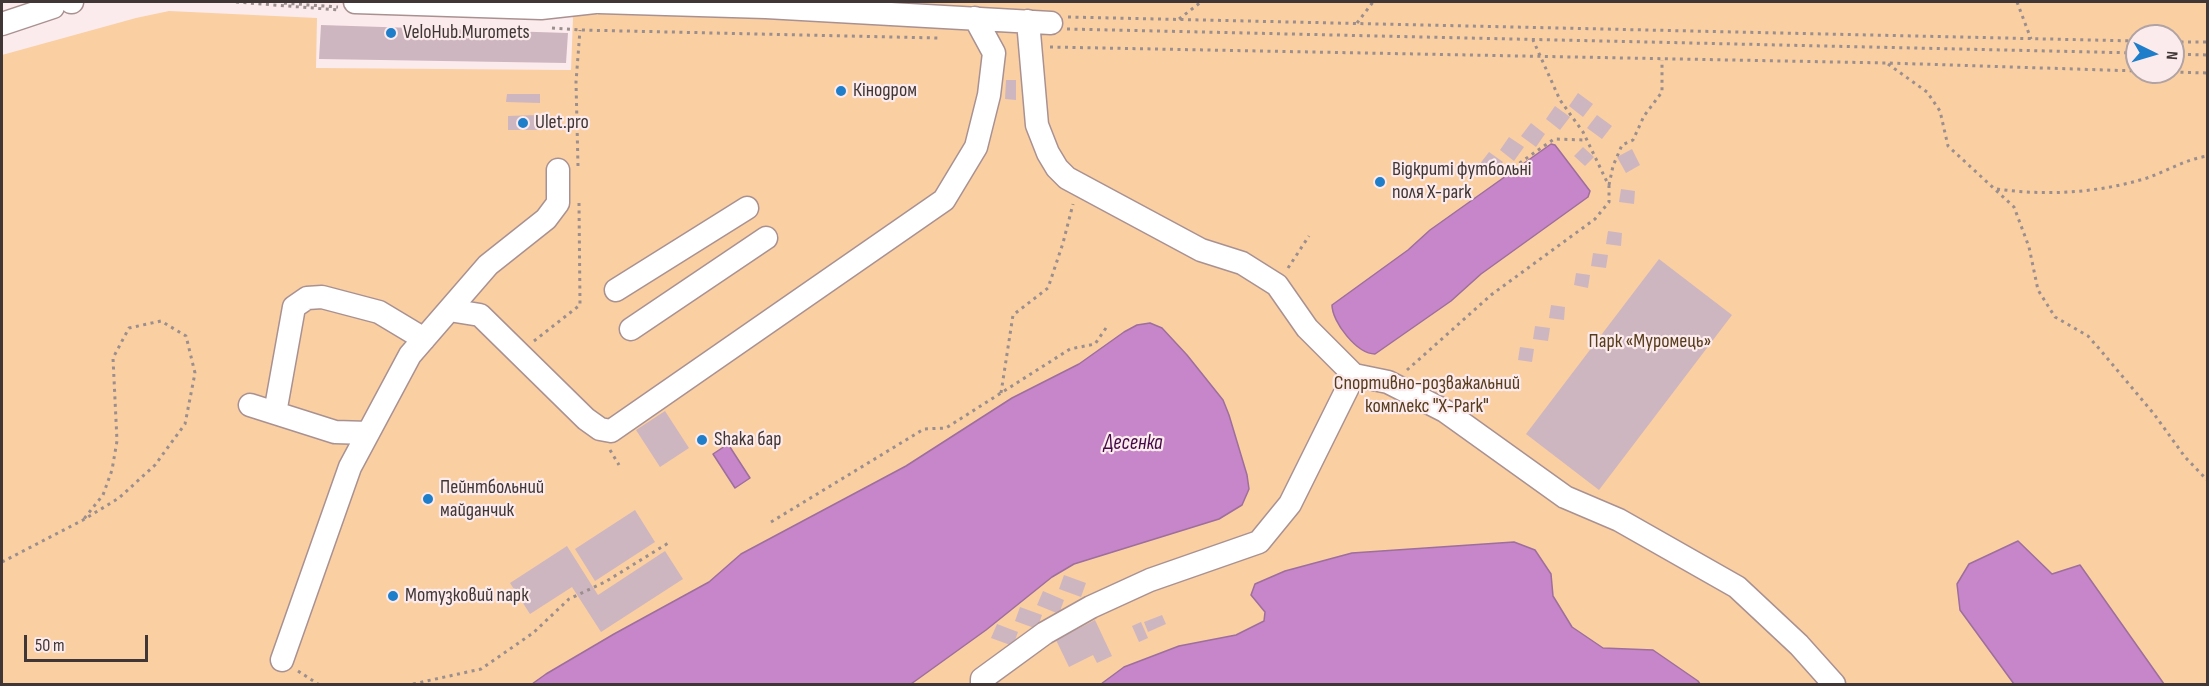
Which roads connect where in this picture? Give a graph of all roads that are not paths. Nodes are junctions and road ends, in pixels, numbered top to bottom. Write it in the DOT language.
graph roads {
  1 [pos="21,2"];
  2 [pos="597,2"];
  3 [pos="67,3"];
  4 [pos="349,6"];
  5 [pos="975,18"];
  6 [pos="1028,21"];
  7 [pos="1051,23"];
  8 [pos="2,24"];
  9 [pos="558,170"];
  10 [pos="747,208"];
  11 [pos="766,238"];
  12 [pos="616,291"];
  13 [pos="449,310"];
  14 [pos="631,329"];
  15 [pos="424,339"];
  16 [pos="1354,375"];
  17 [pos="250,405"];
  18 [pos="275,413"];
  19 [pos="368,433"];
  20 [pos="282,660"];
  21 [pos="982,684"];
  22 [pos="1834,684"];
  1 -- 3 [label="street"];
  2 -- 4 [label="street"];
  2 -- 5 [label="street"];
  3 -- 8 [label="street"];
  5 -- 6 [label="street"];
  5 -- 13 [label="street"];
  6 -- 7 [label="street"];
  6 -- 16 [label="street"];
  9 -- 13 [label="street"];
  10 -- 12 [label="street"];
  11 -- 14 [label="street"];
  13 -- 15 [label="street"];
  15 -- 18 [label="street"];
  15 -- 19 [label="street"];
  16 -- 21 [label="street"];
  16 -- 22 [label="street"];
  17 -- 18 [label="street"];
  18 -- 19 [label="street"];
  19 -- 20 [label="street"];
}
